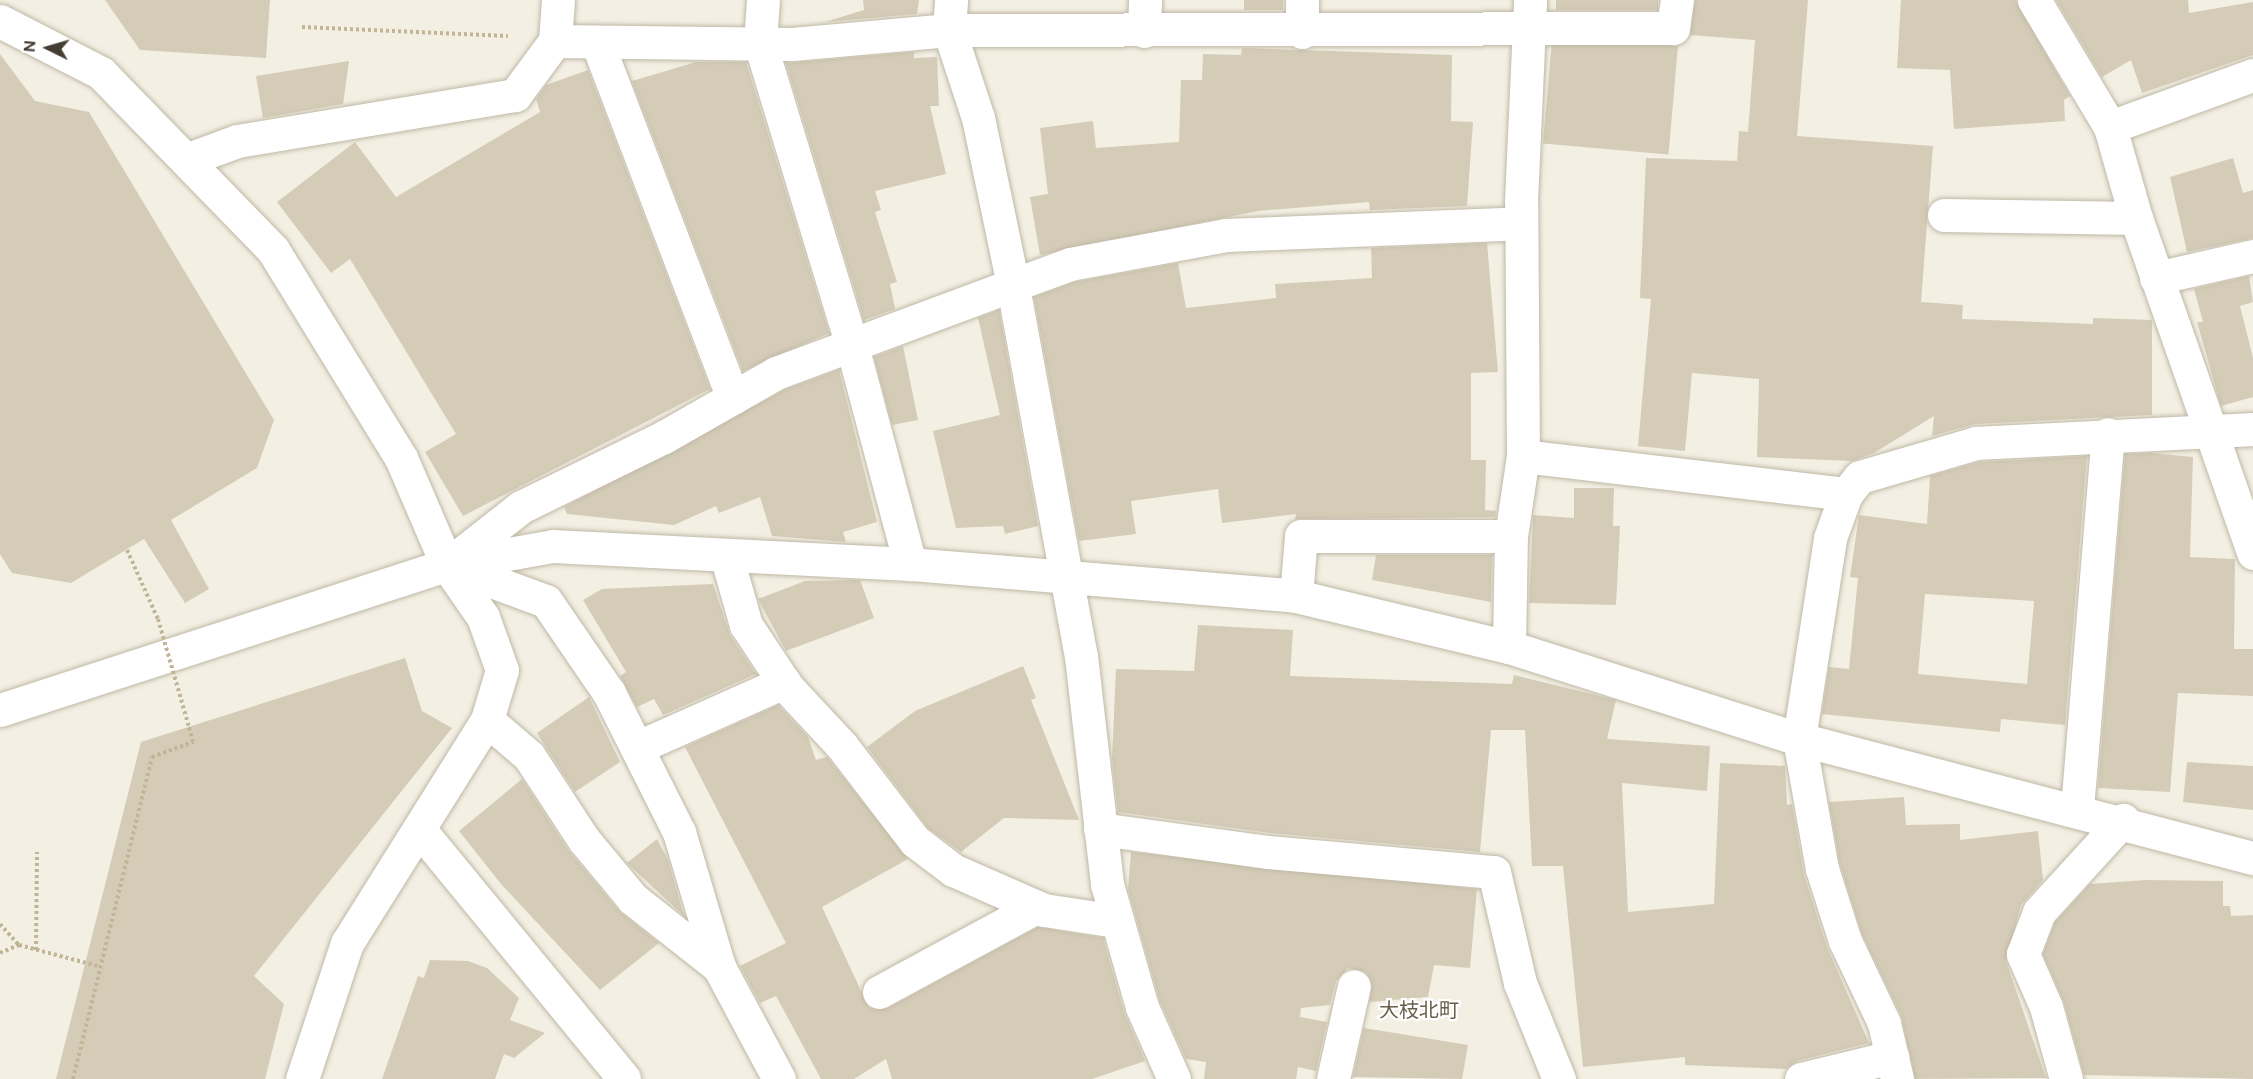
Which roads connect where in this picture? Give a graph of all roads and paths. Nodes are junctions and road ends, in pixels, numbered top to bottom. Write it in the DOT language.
graph roads {
  1 [pos="558,0"];
  2 [pos="763,0"];
  3 [pos="1302,0"];
  4 [pos="1530,0"];
  5 [pos="1677,0"];
  6 [pos="2034,0"];
  7 [pos="950,15"];
  8 [pos="1145,15"];
  9 [pos="0,21"];
  10 [pos="302,27"];
  11 [pos="1302,32"];
  12 [pos="1526,32"];
  13 [pos="555,41"];
  14 [pos="597,42"];
  15 [pos="760,43"];
  16 [pos="2253,75"];
  17 [pos="2110,127"];
  18 [pos="186,160"];
  19 [pos="1944,215"];
  20 [pos="2136,218"];
  21 [pos="1521,224"];
  22 [pos="2253,256"];
  23 [pos="2157,278"];
  24 [pos="1013,285"];
  25 [pos="851,342"];
  26 [pos="733,398"];
  27 [pos="2211,429"];
  28 [pos="2253,429"];
  29 [pos="2108,434"];
  30 [pos="1523,456"];
  31 [pos="1845,494"];
  32 [pos="1511,536"];
  33 [pos="127,550"];
  34 [pos="2253,553"];
  35 [pos="726,555"];
  36 [pos="910,564"];
  37 [pos="447,565"];
  38 [pos="1064,577"];
  39 [pos="1296,596"];
  40 [pos="1509,647"];
  41 [pos="784,682"];
  42 [pos="0,710"];
  43 [pos="487,720"];
  44 [pos="1799,739"];
  45 [pos="638,747"];
  46 [pos="2077,809"];
  47 [pos="2123,820"];
  48 [pos="1100,828"];
  49 [pos="419,829"];
  50 [pos="37,852"];
  51 [pos="2253,858"];
  52 [pos="1036,907"];
  53 [pos="1117,921"];
  54 [pos="0,924"];
  55 [pos="19,945"];
  56 [pos="36,950"];
  57 [pos="0,953"];
  58 [pos="98,966"];
  59 [pos="719,967"];
  60 [pos="1354,986"];
  61 [pos="879,992"];
  62 [pos="1895,1068"];
  63 [pos="74,1079"];
  64 [pos="302,1079"];
  65 [pos="624,1079"];
  66 [pos="779,1079"];
  67 [pos="1173,1079"];
  68 [pos="1333,1079"];
  69 [pos="1559,1079"];
  70 [pos="1801,1079"];
  71 [pos="2066,1079"];
  1 -- 13 [label="street"];
  2 -- 15 [label="street"];
  3 -- 11 [label="street"];
  4 -- 12 [label="street"];
  5 -- 12 [label="street"];
  6 -- 17 [label="street"];
  7 -- 8 [label="street"];
  7 -- 15 [label="street"];
  7 -- 24 [label="street"];
  8 -- 11 [label="street"];
  9 -- 18 [label="street"];
  10 -- 13 [label="path"];
  11 -- 12 [label="street"];
  12 -- 21 [label="street"];
  13 -- 14 [label="street"];
  13 -- 18 [label="street"];
  14 -- 15 [label="street"];
  14 -- 26 [label="street"];
  15 -- 25 [label="street"];
  16 -- 17 [label="street"];
  17 -- 20 [label="street"];
  18 -- 37 [label="street"];
  19 -- 20 [label="street"];
  20 -- 23 [label="street"];
  21 -- 24 [label="street"];
  21 -- 30 [label="street"];
  22 -- 23 [label="street"];
  23 -- 27 [label="street"];
  24 -- 25 [label="street"];
  24 -- 38 [label="street"];
  25 -- 26 [label="street"];
  25 -- 36 [label="street"];
  26 -- 37 [label="street"];
  27 -- 28 [label="street"];
  27 -- 29 [label="street"];
  27 -- 34 [label="street"];
  29 -- 31 [label="street"];
  29 -- 46 [label="street"];
  30 -- 31 [label="street"];
  30 -- 32 [label="street"];
  31 -- 44 [label="street"];
  32 -- 39 [label="street"];
  32 -- 40 [label="street"];
  33 -- 58 [label="path, bridge"];
  35 -- 36 [label="street"];
  35 -- 37 [label="street"];
  35 -- 41 [label="street"];
  36 -- 38 [label="street"];
  37 -- 42 [label="street"];
  37 -- 43 [label="street"];
  37 -- 45 [label="street"];
  38 -- 39 [label="street"];
  38 -- 48 [label="street"];
  39 -- 40 [label="street"];
  40 -- 44 [label="street"];
  41 -- 45 [label="street"];
  41 -- 52 [label="street"];
  43 -- 49 [label="street"];
  43 -- 59 [label="street"];
  44 -- 46 [label="street"];
  44 -- 62 [label="street"];
  45 -- 59 [label="street"];
  46 -- 47 [label="street"];
  47 -- 51 [label="street"];
  47 -- 71 [label="street"];
  48 -- 53 [label="street"];
  48 -- 69 [label="street"];
  49 -- 64 [label="street"];
  49 -- 65 [label="street"];
  50 -- 56 [label="path"];
  52 -- 53 [label="street"];
  52 -- 61 [label="street"];
  53 -- 67 [label="street"];
  54 -- 55 [label="path"];
  55 -- 56 [label="path"];
  55 -- 57 [label="path"];
  56 -- 58 [label="path"];
  58 -- 63 [label="path"];
  59 -- 66 [label="street"];
  60 -- 68 [label="street"];
  62 -- 70 [label="street"];
}
